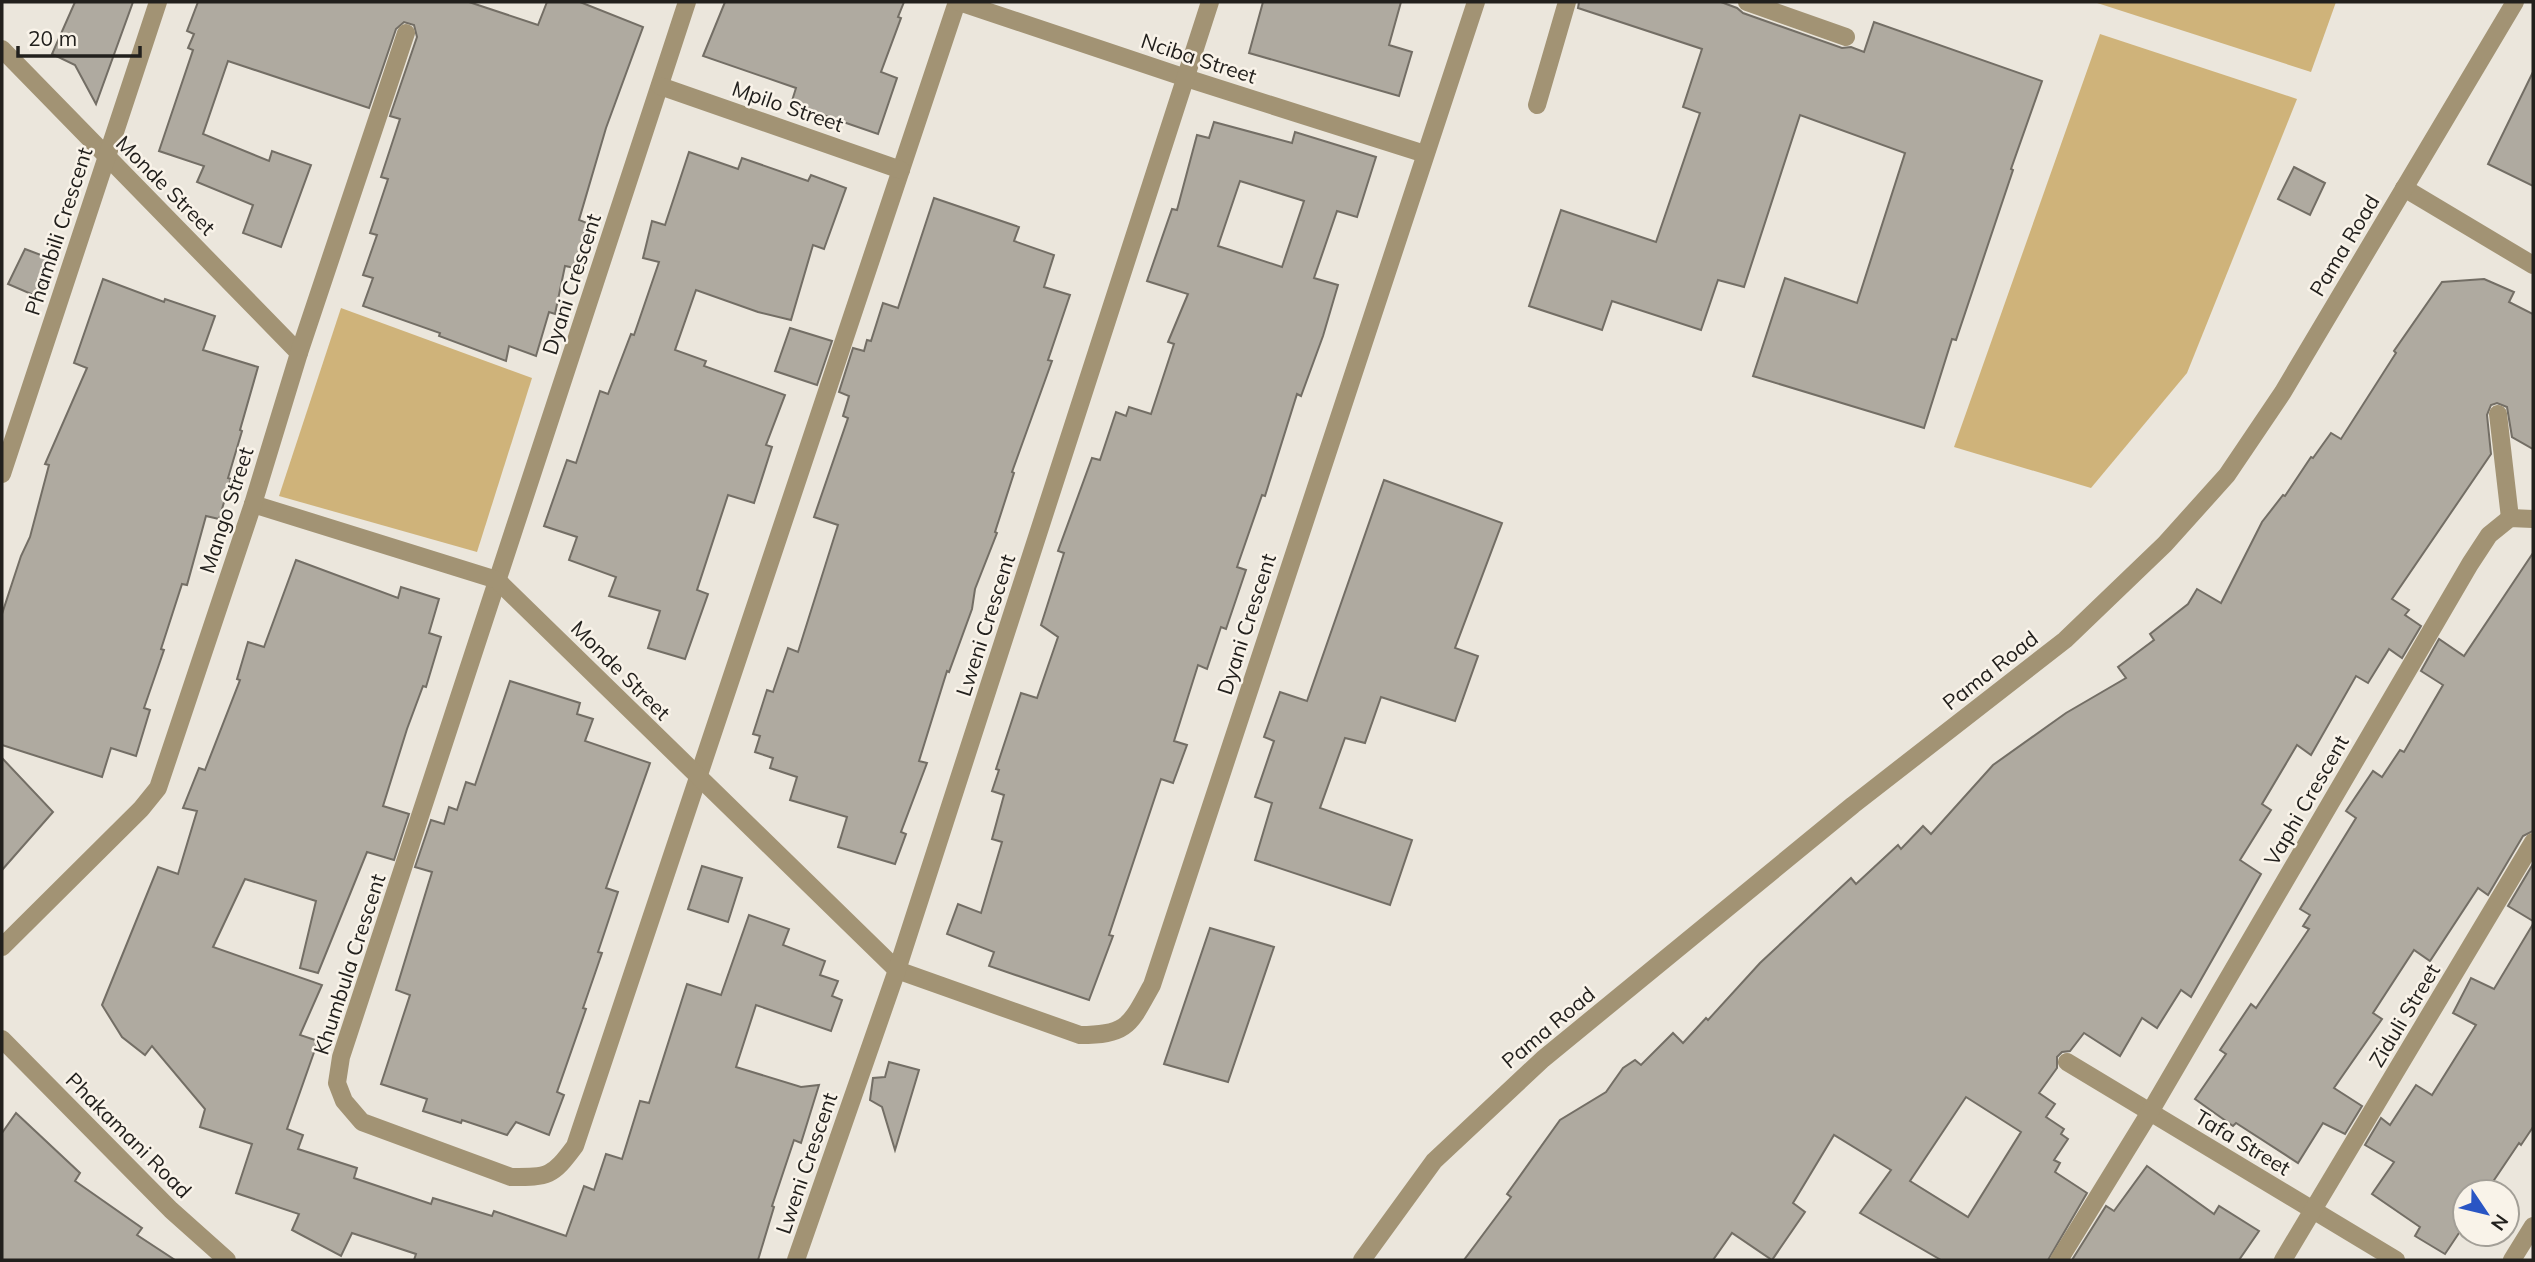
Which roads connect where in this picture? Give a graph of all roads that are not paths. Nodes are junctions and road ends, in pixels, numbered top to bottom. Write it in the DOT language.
graph roads {
  1 [pos="158,2"];
  2 [pos="687,2"];
  3 [pos="958,2"];
  4 [pos="1210,2"];
  5 [pos="1476,2"];
  6 [pos="1567,2"];
  7 [pos="1747,2"];
  8 [pos="2515,2"];
  9 [pos="406,33"];
  10 [pos="1846,37"];
  11 [pos="2,49"];
  12 [pos="1186,78"];
  13 [pos="660,86"];
  14 [pos="1538,105"];
  15 [pos="1425,154"];
  16 [pos="106,158"];
  17 [pos="901,170"];
  18 [pos="2404,188"];
  19 [pos="2533,265"];
  20 [pos="299,353"];
  21 [pos="2498,414"];
  22 [pos="2,474"];
  23 [pos="253,505"];
  24 [pos="2510,518"];
  25 [pos="2533,519"];
  26 [pos="497,580"];
  27 [pos="698,778"];
  28 [pos="2533,842"];
  29 [pos="2,947"];
  30 [pos="897,970"];
  31 [pos="2,1039"];
  32 [pos="2067,1062"];
  33 [pos="2150,1112"];
  34 [pos="2313,1210"];
  35 [pos="2533,1226"];
  36 [pos="227,1260"];
  37 [pos="796,1260"];
  38 [pos="1362,1260"];
  39 [pos="2059,1260"];
  40 [pos="2283,1260"];
  41 [pos="2396,1260"];
  42 [pos="2512,1260"];
  1 -- 16 [label="street, Phambili Crescent"];
  2 -- 13 [label="street, Dyani Crescent"];
  3 -- 12 [label="street, Nciba Street"];
  3 -- 17 [label="street"];
  4 -- 12 [label="street, Lweni Crescent"];
  5 -- 15 [label="street, Dyani Crescent"];
  6 -- 14 [label="street"];
  7 -- 10 [label="street"];
  8 -- 18 [label="street, Pama Road"];
  9 -- 20 [label="street, Mango Street"];
  11 -- 16 [label="street, Monde Street"];
  12 -- 15 [label="street, Nciba Street"];
  12 -- 30 [label="street, Lweni Crescent"];
  13 -- 17 [label="street, Mpilo Street"];
  13 -- 26 [label="street, Dyani Crescent"];
  15 -- 30 [label="street, Dyani Crescent"];
  16 -- 20 [label="street, Monde Street"];
  16 -- 22 [label="street, Phambili Crescent"];
  17 -- 27 [label="street"];
  18 -- 19 [label="street"];
  18 -- 38 [label="street, Pama Road"];
  20 -- 23 [label="street, Mango Street"];
  21 -- 24 [label="street"];
  23 -- 26 [label="street, Monde Street"];
  23 -- 29 [label="street, Mango Street"];
  24 -- 25 [label="street"];
  24 -- 33 [label="street, Vaphi Crescent"];
  26 -- 27 [label="street, Monde Street"];
  26 -- 27 [label="street, Khumbula Crescent"];
  27 -- 30 [label="street, Monde Street"];
  28 -- 34 [label="street, Ziduli Street"];
  30 -- 37 [label="street, Lweni Crescent"];
  31 -- 36 [label="street, Phakamani Road"];
  32 -- 33 [label="street, Tafa Street"];
  33 -- 34 [label="street, Tafa Street"];
  33 -- 39 [label="street, Vaphi Crescent"];
  34 -- 40 [label="street, Ziduli Street"];
  34 -- 41 [label="street, Tafa Street"];
  35 -- 42 [label="street"];
}
